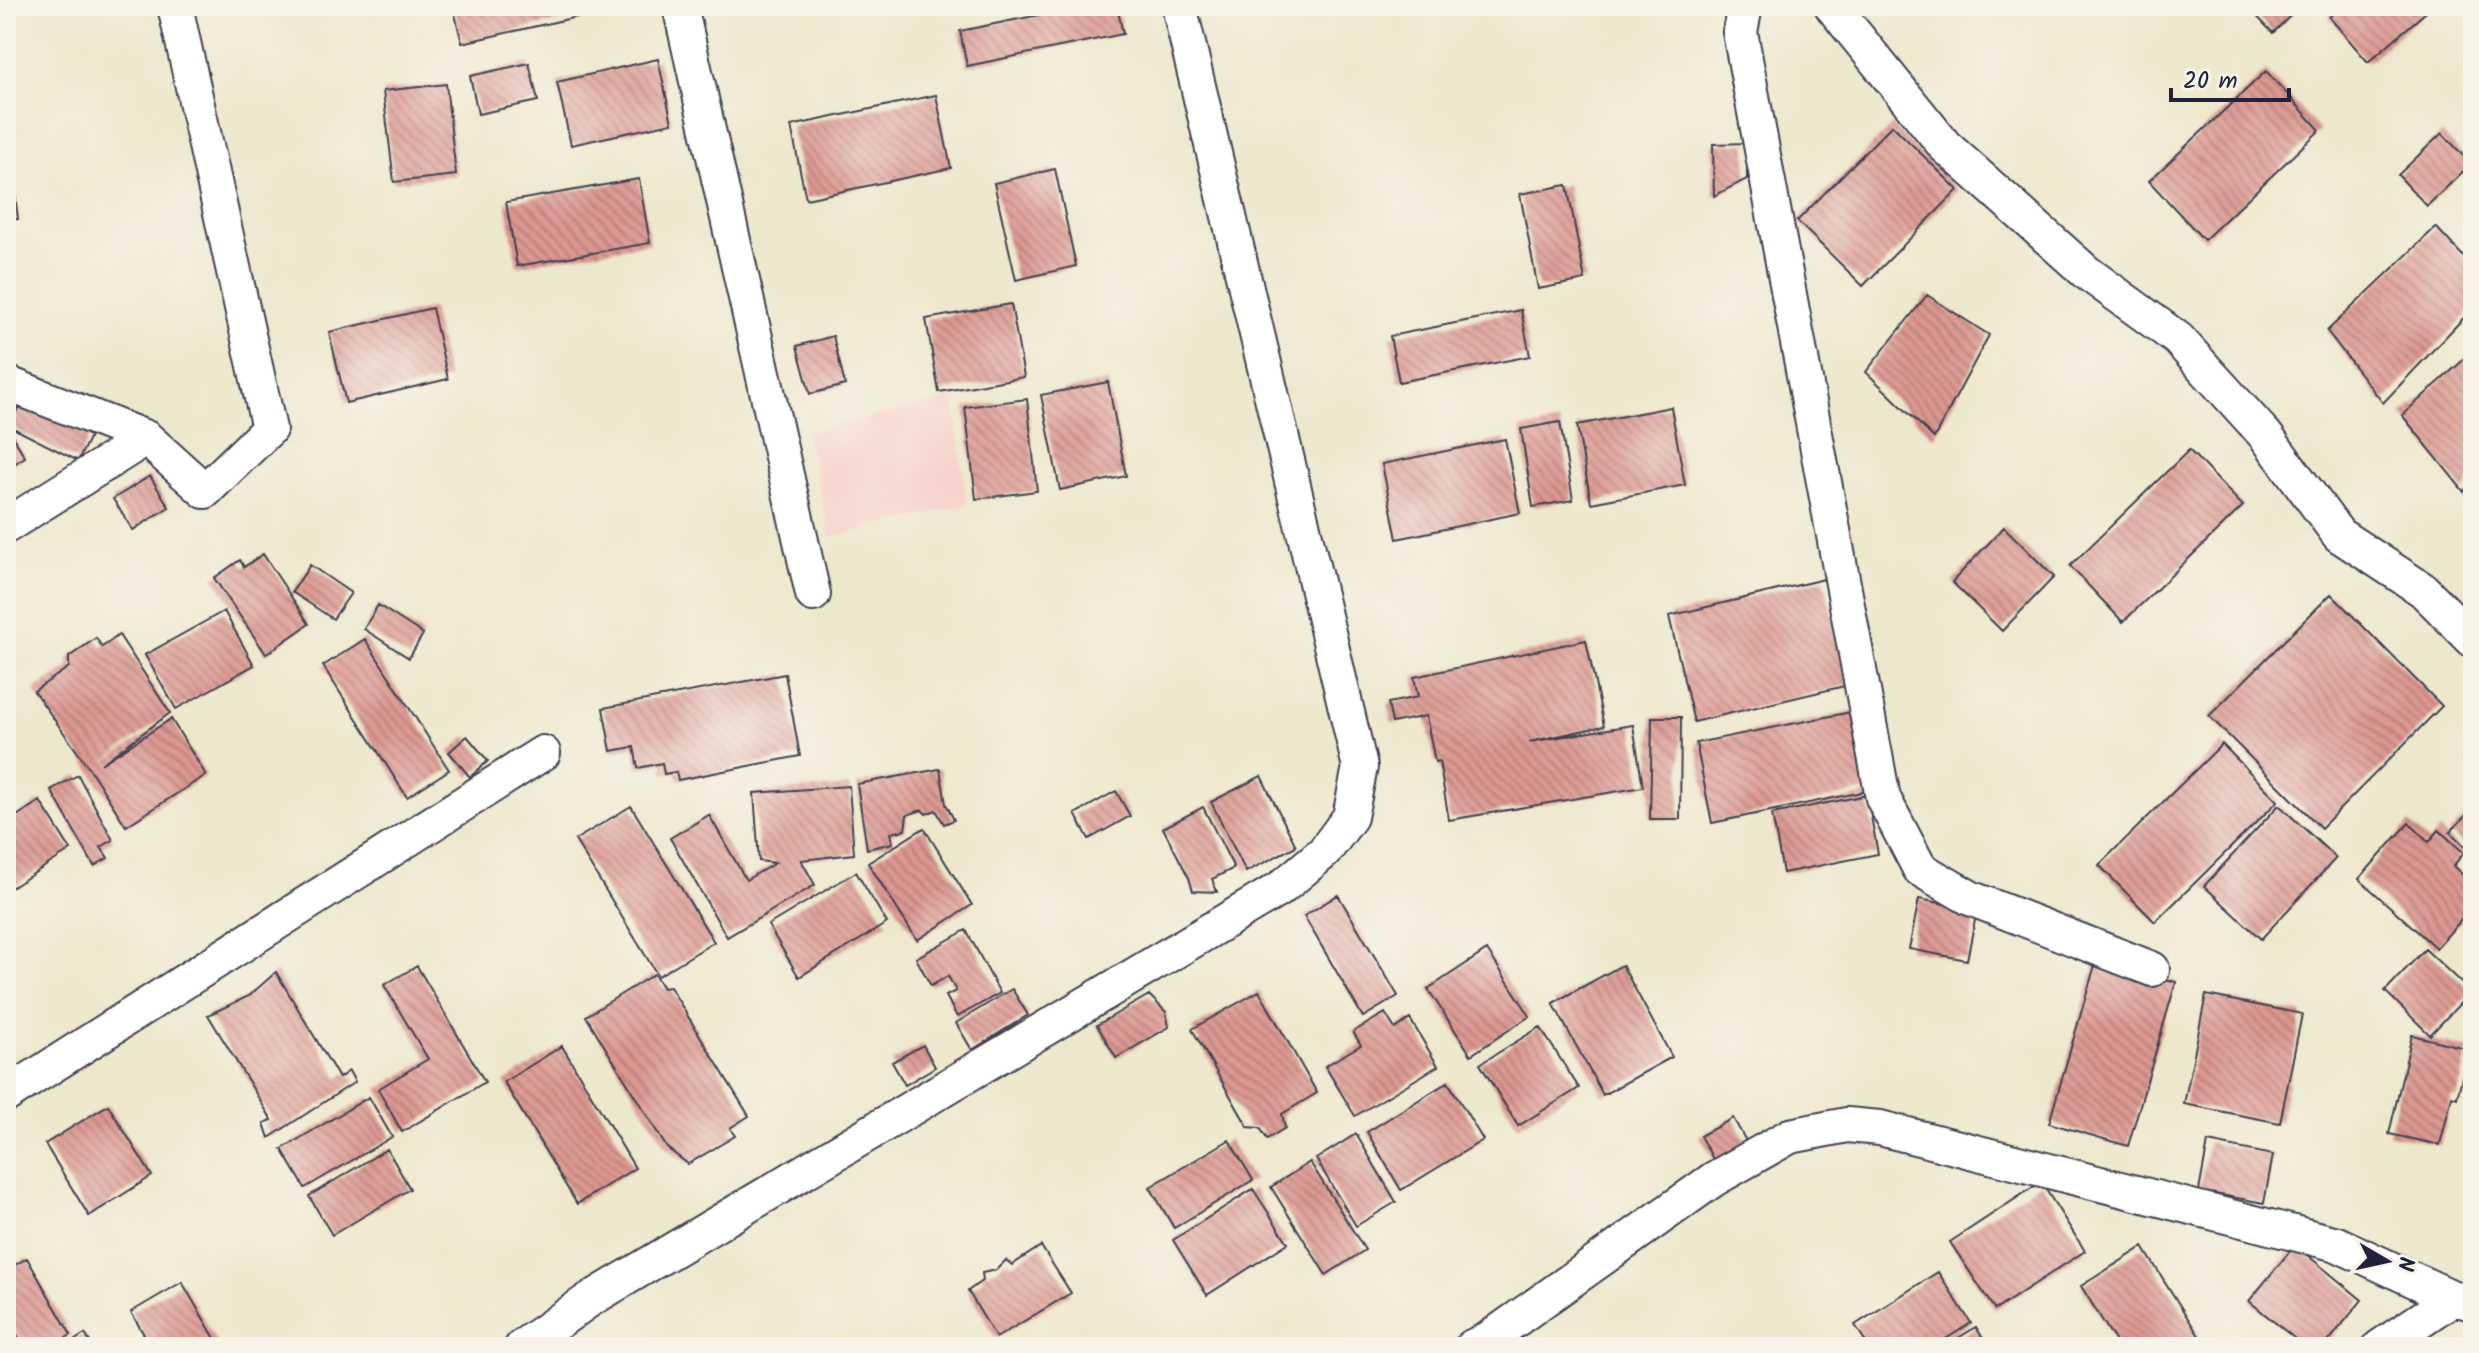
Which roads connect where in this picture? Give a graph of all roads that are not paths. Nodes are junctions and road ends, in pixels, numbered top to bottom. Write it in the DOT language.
graph roads {
  1 [pos="175,6"];
  2 [pos="680,6"];
  3 [pos="1179,6"];
  4 [pos="1745,6"];
  5 [pos="1832,6"];
  6 [pos="6,383"];
  7 [pos="146,438"];
  8 [pos="6,526"];
  9 [pos="813,594"];
  10 [pos="2473,640"];
  11 [pos="543,753"];
  12 [pos="2152,969"];
  13 [pos="6,1095"];
  14 [pos="2463,1301"];
  15 [pos="537,1342"];
  16 [pos="1472,1347"];
  17 [pos="2380,1347"];
  1 -- 7 [label="street"];
  2 -- 9 [label="street"];
  3 -- 15 [label="street"];
  4 -- 12 [label="street"];
  5 -- 10 [label="street"];
  6 -- 7 [label="street"];
  7 -- 8 [label="street"];
  11 -- 13 [label="street"];
  14 -- 16 [label="street"];
  14 -- 17 [label="street"];
}
